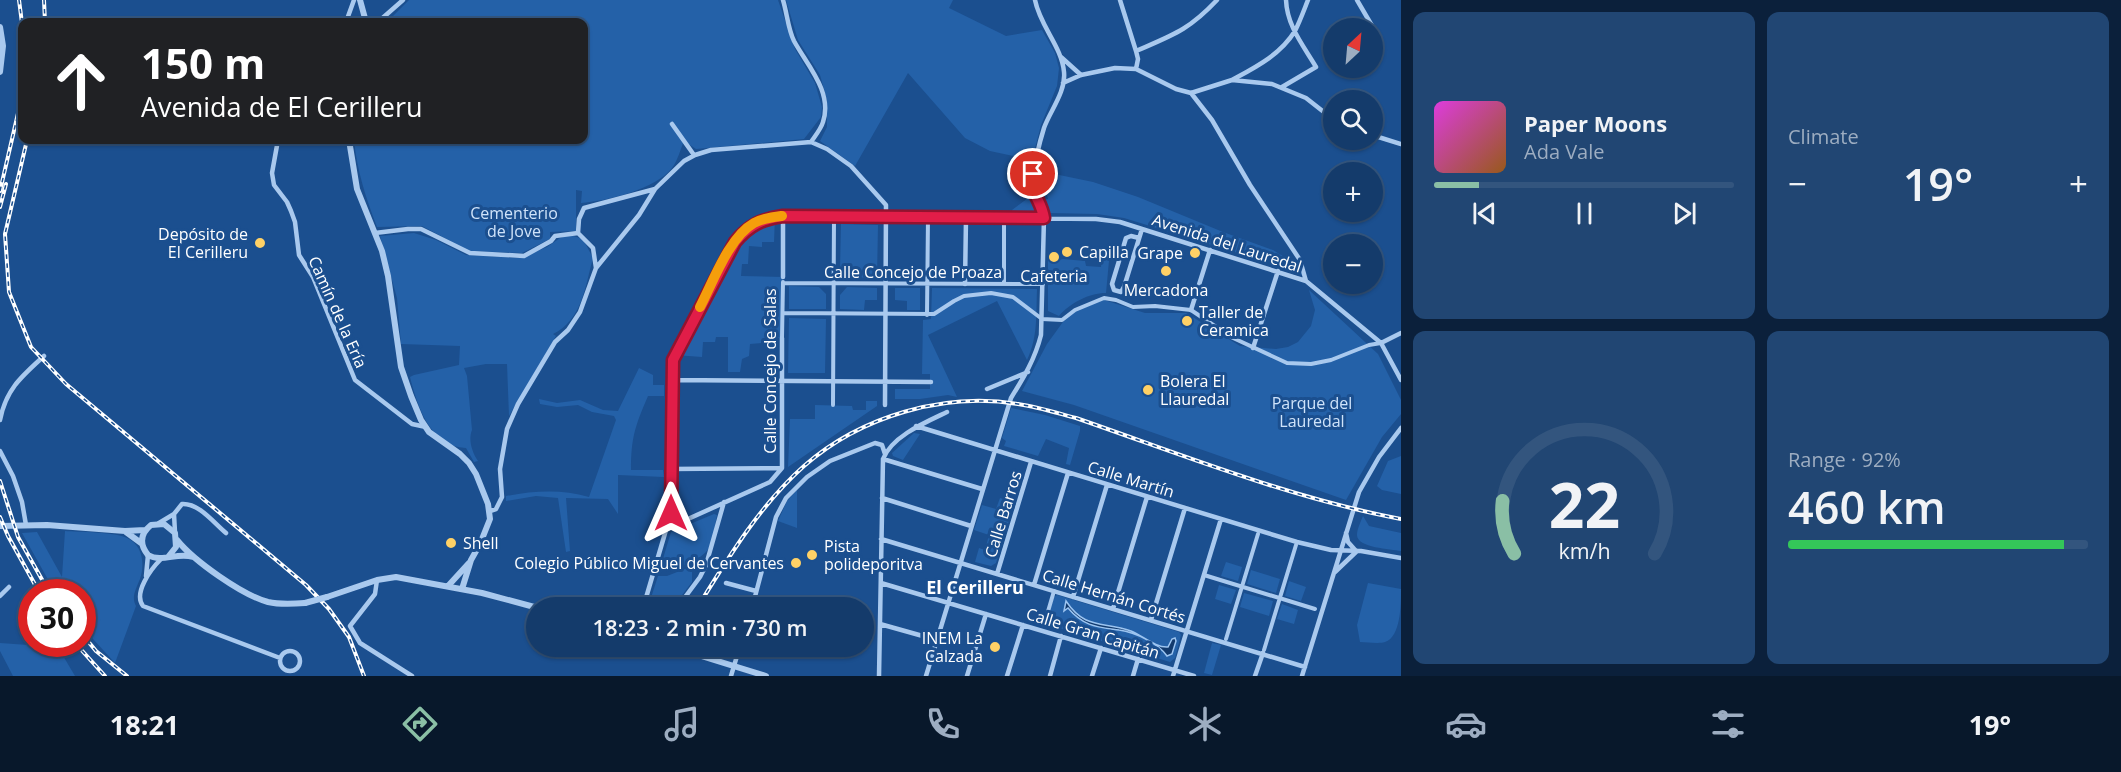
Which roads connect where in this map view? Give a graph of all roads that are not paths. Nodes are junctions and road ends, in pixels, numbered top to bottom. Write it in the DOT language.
graph roads {
  1 [pos="354,0"];
  2 [pos="360,0"];
  3 [pos="403,0"];
  4 [pos="783,0"];
  5 [pos="1035,0"];
  6 [pos="1120,0"];
  7 [pos="1217,0"];
  8 [pos="1286,0"];
  9 [pos="1308,0"];
  10 [pos="1357,0"];
  11 [pos="347,18"];
  12 [pos="365,18"];
  13 [pos="383,18"];
  14 [pos="1367,18"];
  15 [pos="0,27"];
  16 [pos="1295,31"];
  17 [pos="1136,51"];
  18 [pos="1059,55"];
  19 [pos="1136,69"];
  20 [pos="0,72"];
  21 [pos="1081,75"];
  22 [pos="1232,80"];
  23 [pos="1064,83"];
  24 [pos="1282,87"];
  25 [pos="1191,93"];
  26 [pos="1323,111"];
  27 [pos="672,124"];
  28 [pos="1383,138"];
  29 [pos="811,142"];
  30 [pos="277,144"];
  31 [pos="350,144"];
  32 [pos="1401,144"];
  33 [pos="694,155"];
  34 [pos="655,189"];
  35 [pos="783,216"];
  36 [pos="834,217"];
  37 [pos="887,217"];
  38 [pos="928,218"];
  39 [pos="966,218"];
  40 [pos="1004,218"];
  41 [pos="1044,218"];
  42 [pos="1142,229"];
  43 [pos="375,233"];
  44 [pos="578,233"];
  45 [pos="1139,238"];
  46 [pos="1210,250"];
  47 [pos="596,268"];
  48 [pos="1278,271"];
  49 [pos="783,280"];
  50 [pos="1306,281"];
  51 [pos="834,283"];
  52 [pos="887,284"];
  53 [pos="927,284"];
  54 [pos="965,284"];
  55 [pos="1006,284"];
  56 [pos="1042,285"];
  57 [pos="1119,291"];
  58 [pos="975,294"];
  59 [pos="1006,295"];
  60 [pos="1116,300"];
  61 [pos="1191,310"];
  62 [pos="783,313"];
  63 [pos="834,315"];
  64 [pos="886,315"];
  65 [pos="927,315"];
  66 [pos="1042,320"];
  67 [pos="1401,333"];
  68 [pos="782,338"];
  69 [pos="1381,343"];
  70 [pos="1253,348"];
  71 [pos="44,356"];
  72 [pos="1028,372"];
  73 [pos="672,380"];
  74 [pos="1401,380"];
  75 [pos="782,381"];
  76 [pos="834,382"];
  77 [pos="886,382"];
  78 [pos="930,382"];
  79 [pos="987,389"];
  80 [pos="833,405"];
  81 [pos="885,405"];
  82 [pos="947,412"];
  83 [pos="0,420"];
  84 [pos="916,426"];
  85 [pos="426,427"];
  86 [pos="1401,428"];
  87 [pos="994,450"];
  88 [pos="0,451"];
  89 [pos="884,457"];
  90 [pos="1031,462"];
  91 [pos="765,468"];
  92 [pos="782,468"];
  93 [pos="671,469"];
  94 [pos="1068,473"];
  95 [pos="770,482"];
  96 [pos="1107,485"];
  97 [pos="982,489"];
  98 [pos="1147,497"];
  99 [pos="882,498"];
  100 [pos="724,501"];
  101 [pos="1185,508"];
  102 [pos="490,511"];
  103 [pos="671,513"];
  104 [pos="174,514"];
  105 [pos="1221,519"];
  106 [pos="686,520"];
  107 [pos="158,524"];
  108 [pos="26,525"];
  109 [pos="0,526"];
  110 [pos="971,526"];
  111 [pos="668,528"];
  112 [pos="145,530"];
  113 [pos="125,531"];
  114 [pos="226,533"];
  115 [pos="1346,533"];
  116 [pos="1258,534"];
  117 [pos="176,536"];
  118 [pos="881,539"];
  119 [pos="141,543"];
  120 [pos="1296,545"];
  121 [pos="1340,551"];
  122 [pos="1357,551"];
  123 [pos="148,555"];
  124 [pos="164,558"];
  125 [pos="194,558"];
  126 [pos="1401,558"];
  127 [pos="471,560"];
  128 [pos="960,562"];
  129 [pos="1334,573"];
  130 [pos="997,574"];
  131 [pos="1204,575"];
  132 [pos="146,577"];
  133 [pos="376,580"];
  134 [pos="726,582"];
  135 [pos="881,583"];
  136 [pos="1034,585"];
  137 [pos="448,586"];
  138 [pos="9,587"];
  139 [pos="1242,587"];
  140 [pos="462,589"];
  141 [pos="756,591"];
  142 [pos="1054,591"];
  143 [pos="0,596"];
  144 [pos="646,597"];
  145 [pos="685,597"];
  146 [pos="755,597"];
  147 [pos="1073,597"];
  148 [pos="1280,598"];
  149 [pos="948,603"];
  150 [pos="526,605"];
  151 [pos="1113,609"];
  152 [pos="1315,609"];
  153 [pos="986,614"];
  154 [pos="1151,620"];
  155 [pos="880,624"];
  156 [pos="1023,625"];
  157 [pos="1044,625"];
  158 [pos="1187,630"];
  159 [pos="1061,636"];
  160 [pos="1226,639"];
  161 [pos="937,640"];
  162 [pos="1101,648"];
  163 [pos="1263,652"];
  164 [pos="705,657"];
  165 [pos="737,657"];
  166 [pos="280,658"];
  167 [pos="1138,659"];
  168 [pos="734,666"];
  169 [pos="1305,666"];
  170 [pos="1174,673"];
  171 [pos="412,676"];
  172 [pos="731,676"];
  173 [pos="766,676"];
  174 [pos="879,676"];
  175 [pos="926,676"];
  176 [pos="967,676"];
  177 [pos="1007,676"];
  178 [pos="1050,676"];
  179 [pos="1092,676"];
  180 [pos="1133,676"];
  181 [pos="1194,676"];
  182 [pos="1255,676"];
  183 [pos="1302,676"];
  1 -- 11 [label="street"];
  2 -- 12 [label="street"];
  3 -- 13 [label="street"];
  4 -- 29 [label="street"];
  5 -- 18 [label="street"];
  6 -- 17 [label="street"];
  7 -- 17 [label="street"];
  8 -- 16 [label="street"];
  9 -- 16 [label="street"];
  10 -- 14 [label="street"];
  15 -- 20 [label="street"];
  16 -- 22 [label="street"];
  16 -- 24 [label="street"];
  17 -- 19 [label="street"];
  18 -- 21 [label="street"];
  18 -- 23 [label="street"];
  19 -- 21 [label="street"];
  19 -- 25 [label="street"];
  21 -- 23 [label="street"];
  22 -- 24 [label="street"];
  22 -- 25 [label="street"];
  23 -- 41 [label="street"];
  24 -- 26 [label="street"];
  25 -- 50 [label="street"];
  27 -- 33 [label="street"];
  28 -- 32 [label="street"];
  29 -- 33 [label="street"];
  29 -- 37 [label="street"];
  30 -- 85 [label="street, Camín de la Ería"];
  31 -- 43 [label="street"];
  33 -- 34 [label="street"];
  34 -- 44 [label="street"];
  34 -- 47 [label="street"];
  35 -- 36 [label="street, Avenida del Lauredal"];
  35 -- 49 [label="street, Calle Concejo de Salas"];
  35 -- 73 [label="street, Avenida del Lauredal"];
  36 -- 37 [label="street, Avenida del Lauredal"];
  36 -- 51 [label="street"];
  37 -- 38 [label="street, Avenida del Lauredal"];
  37 -- 52 [label="street"];
  38 -- 39 [label="street, Avenida del Lauredal"];
  38 -- 53 [label="street"];
  39 -- 40 [label="street, Avenida del Lauredal"];
  39 -- 54 [label="street"];
  40 -- 41 [label="street, Avenida del Lauredal"];
  40 -- 55 [label="street"];
  41 -- 42 [label="street, Avenida del Lauredal"];
  41 -- 56 [label="street"];
  42 -- 45 [label="street"];
  42 -- 46 [label="street, Avenida del Lauredal"];
  43 -- 44 [label="street"];
  43 -- 85 [label="street"];
  44 -- 47 [label="street"];
  45 -- 57 [label="street"];
  45 -- 57 [label="street"];
  46 -- 48 [label="street, Avenida del Lauredal"];
  46 -- 61 [label="street"];
  47 -- 102 [label="street"];
  48 -- 50 [label="street, Avenida del Lauredal"];
  48 -- 70 [label="street"];
  49 -- 51 [label="street, Calle Concejo de Proaza"];
  49 -- 62 [label="street, Calle Concejo de Salas"];
  50 -- 69 [label="street, Avenida del Lauredal"];
  51 -- 52 [label="street, Calle Concejo de Proaza"];
  51 -- 63 [label="street"];
  52 -- 53 [label="street, Calle Concejo de Proaza"];
  52 -- 64 [label="street"];
  53 -- 54 [label="street, Calle Concejo de Proaza"];
  53 -- 65 [label="street"];
  54 -- 55 [label="street, Calle Concejo de Proaza"];
  54 -- 58 [label="street"];
  55 -- 56 [label="street, Calle Concejo de Proaza"];
  55 -- 59 [label="street"];
  56 -- 66 [label="street"];
  57 -- 60 [label="street"];
  58 -- 59 [label="street"];
  58 -- 65 [label="street"];
  59 -- 66 [label="street"];
  60 -- 61 [label="street"];
  60 -- 66 [label="street"];
  61 -- 70 [label="street"];
  62 -- 63 [label="street"];
  62 -- 68 [label="street, Calle Concejo de Salas"];
  63 -- 64 [label="street"];
  63 -- 76 [label="street"];
  64 -- 65 [label="street"];
  64 -- 77 [label="street"];
  66 -- 72 [label="street"];
  67 -- 69 [label="street"];
  68 -- 75 [label="street, Calle Concejo de Salas"];
  69 -- 70 [label="street"];
  69 -- 74 [label="street"];
  71 -- 83 [label="street"];
  72 -- 79 [label="street"];
  72 -- 87 [label="street"];
  73 -- 75 [label="street"];
  73 -- 93 [label="street, Avenida del Lauredal"];
  75 -- 76 [label="street"];
  75 -- 92 [label="street, Calle Concejo de Salas"];
  76 -- 77 [label="street"];
  76 -- 80 [label="street"];
  77 -- 78 [label="street"];
  77 -- 81 [label="street"];
  82 -- 84 [label="street"];
  84 -- 87 [label="street, Calle Martín"];
  84 -- 89 [label="street"];
  85 -- 102 [label="street"];
  86 -- 115 [label="street"];
  87 -- 90 [label="street, Calle Martín"];
  87 -- 97 [label="street"];
  88 -- 108 [label="street"];
  89 -- 97 [label="street"];
  89 -- 99 [label="street"];
  89 -- 141 [label="street"];
  90 -- 94 [label="street, Calle Martín"];
  90 -- 130 [label="street, Calle Barros"];
  91 -- 92 [label="street"];
  91 -- 93 [label="street"];
  91 -- 95 [label="street"];
  92 -- 95 [label="street, Calle Concejo de Salas"];
  93 -- 103 [label="street, Avenida del Lauredal"];
  94 -- 96 [label="street, Calle Martín"];
  94 -- 136 [label="street"];
  95 -- 100 [label="street, Calle Concejo de Salas"];
  96 -- 98 [label="street, Calle Martín"];
  96 -- 147 [label="street"];
  97 -- 110 [label="street"];
  98 -- 101 [label="street, Calle Martín"];
  98 -- 151 [label="street"];
  99 -- 110 [label="street"];
  99 -- 118 [label="street"];
  100 -- 106 [label="street, Calle Concejo de Salas"];
  100 -- 145 [label="street"];
  101 -- 105 [label="street, Calle Martín"];
  101 -- 154 [label="street"];
  102 -- 127 [label="street"];
  103 -- 106 [label="street"];
  103 -- 111 [label="street, Avenida del Lauredal"];
  104 -- 107 [label="street"];
  104 -- 114 [label="street"];
  104 -- 117 [label="street"];
  105 -- 121 [label="street, Calle Martín"];
  105 -- 131 [label="street"];
  106 -- 111 [label="street, Calle Concejo de Salas"];
  107 -- 112 [label="street"];
  107 -- 117 [label="street"];
  108 -- 109 [label="street"];
  108 -- 113 [label="street"];
  110 -- 128 [label="street"];
  111 -- 144 [label="street, Avenida del Lauredal"];
  112 -- 113 [label="street"];
  112 -- 119 [label="street"];
  113 -- 119 [label="street"];
  115 -- 121 [label="street"];
  115 -- 122 [label="street"];
  116 -- 139 [label="street"];
  117 -- 124 [label="street"];
  117 -- 125 [label="street"];
  118 -- 128 [label="street, Calle Hernán Cortés"];
  118 -- 135 [label="street"];
  119 -- 123 [label="street"];
  120 -- 148 [label="street"];
  121 -- 122 [label="street, Calle Martín"];
  121 -- 129 [label="street"];
  122 -- 126 [label="street, Calle Martín"];
  122 -- 129 [label="street"];
  123 -- 124 [label="street"];
  123 -- 132 [label="street"];
  124 -- 125 [label="street"];
  124 -- 132 [label="street"];
  125 -- 133 [label="street, bridge"];
  127 -- 137 [label="street"];
  127 -- 140 [label="street"];
  128 -- 130 [label="street, Calle Hernán Cortés"];
  128 -- 149 [label="street"];
  129 -- 169 [label="street"];
  130 -- 136 [label="street, Calle Hernán Cortés"];
  131 -- 139 [label="street"];
  131 -- 158 [label="street"];
  132 -- 166 [label="street"];
  133 -- 137 [label="street"];
  133 -- 171 [label="street"];
  134 -- 141 [label="street"];
  135 -- 149 [label="street, Calle Gran Capitán"];
  135 -- 155 [label="street"];
  136 -- 142 [label="street, Calle Hernán Cortés"];
  137 -- 140 [label="street"];
  138 -- 143 [label="street"];
  139 -- 148 [label="street"];
  139 -- 160 [label="street"];
  140 -- 150 [label="street"];
  141 -- 146 [label="street"];
  142 -- 147 [label="street, Calle Hernán Cortés"];
  142 -- 157 [label="street"];
  147 -- 151 [label="street, Calle Hernán Cortés"];
  148 -- 152 [label="street"];
  148 -- 163 [label="street"];
  149 -- 153 [label="street, Calle Gran Capitán"];
  149 -- 161 [label="street"];
  151 -- 154 [label="street, Calle Hernán Cortés"];
  153 -- 156 [label="street, Calle Gran Capitán"];
  153 -- 176 [label="street"];
  154 -- 158 [label="street, Calle Hernán Cortés"];
  155 -- 161 [label="street"];
  155 -- 174 [label="street"];
  156 -- 159 [label="street, Calle Gran Capitán"];
  156 -- 177 [label="street"];
  158 -- 163 [label="street, Calle Hernán Cortés"];
  158 -- 170 [label="street"];
  159 -- 162 [label="street, Calle Gran Capitán"];
  159 -- 178 [label="street"];
  161 -- 175 [label="street"];
  162 -- 167 [label="street, Calle Gran Capitán"];
  162 -- 179 [label="street"];
  163 -- 169 [label="street, Calle Hernán Cortés"];
  163 -- 182 [label="street"];
  164 -- 168 [label="street"];
  165 -- 168 [label="street"];
  166 -- 166 [label="street"];
  167 -- 170 [label="street, Calle Gran Capitán"];
  167 -- 180 [label="street"];
  168 -- 172 [label="street"];
  168 -- 173 [label="street"];
  169 -- 183 [label="street"];
  170 -- 181 [label="street, Calle Gran Capitán"];
}
